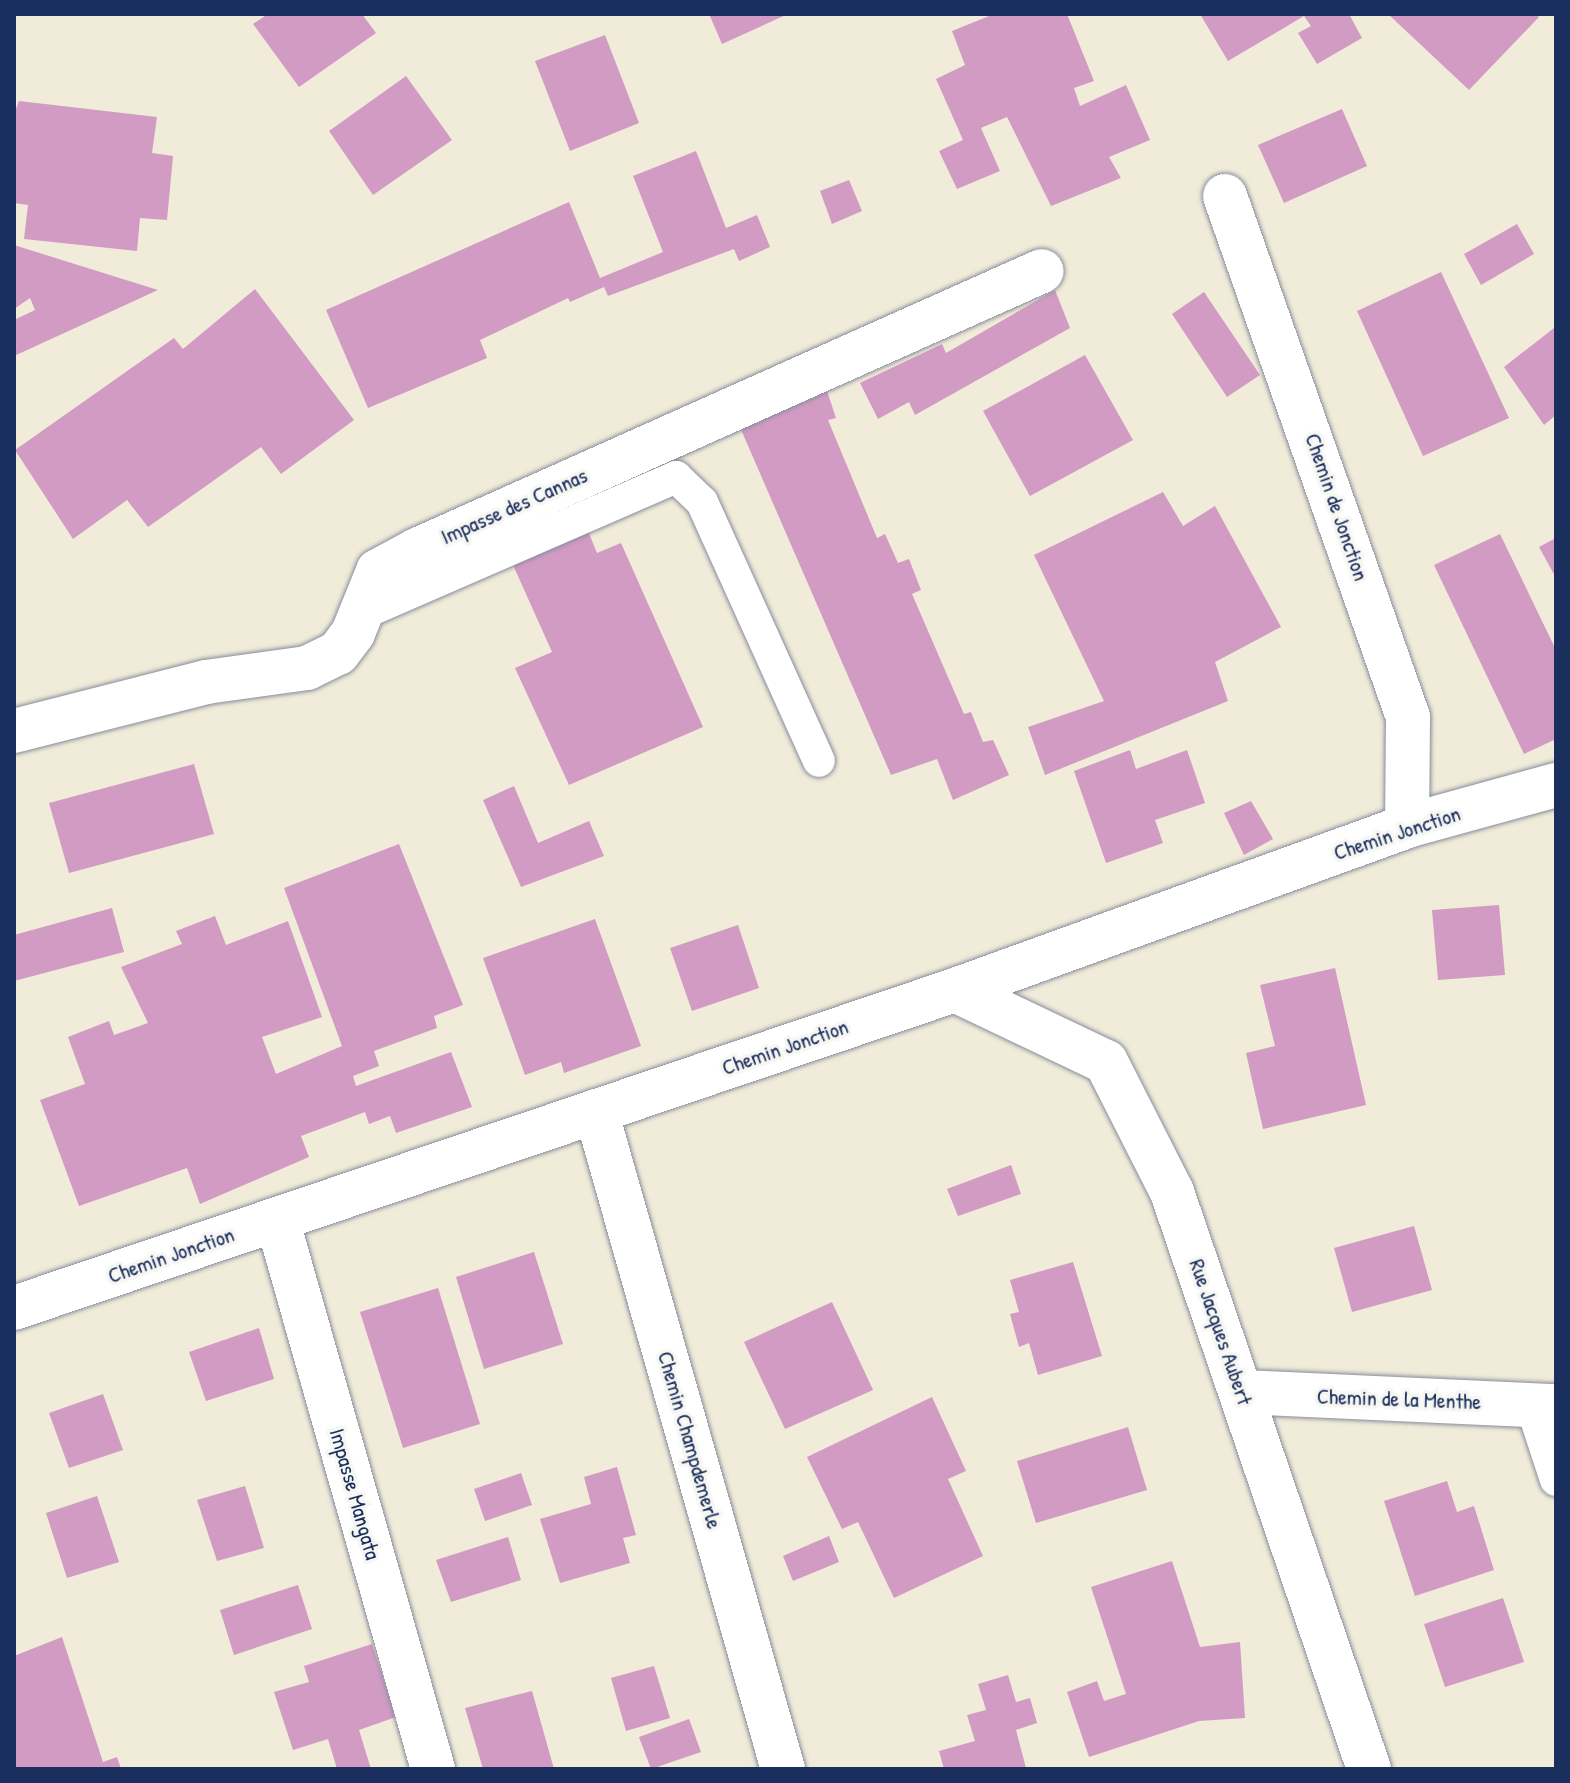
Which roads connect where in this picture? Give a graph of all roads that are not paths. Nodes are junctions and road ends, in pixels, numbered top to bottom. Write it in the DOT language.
graph roads {
  1 [pos="1225,196"];
  2 [pos="1042,271"];
  3 [pos="359,615"];
  4 [pos="14,731"];
  5 [pos="819,761"];
  6 [pos="1556,785"];
  7 [pos="1407,826"];
  8 [pos="955,990"];
  9 [pos="596,1111"];
  10 [pos="277,1219"];
  11 [pos="14,1308"];
  12 [pos="1242,1392"];
  13 [pos="1543,1405"];
  14 [pos="1556,1480"];
  15 [pos="433,1769"];
  16 [pos="783,1769"];
  17 [pos="1369,1769"];
  1 -- 7 [label="street, Chemin de Jonction"];
  2 -- 3 [label="street, Impasse des Cannas"];
  3 -- 4 [label="street, Impasse des Cannas"];
  3 -- 5 [label="lane"];
  6 -- 7 [label="street, Chemin Jonction"];
  7 -- 8 [label="street, Chemin Jonction"];
  8 -- 9 [label="street, Chemin Jonction"];
  8 -- 12 [label="street, Rue Jacques Aubert"];
  9 -- 10 [label="street, Chemin Jonction"];
  9 -- 16 [label="street, Chemin Champdemerle"];
  10 -- 11 [label="street, Chemin Jonction"];
  10 -- 15 [label="street, Impasse Mangata"];
  12 -- 13 [label="street, Chemin de la Menthe"];
  12 -- 17 [label="street, Rue Jacques Aubert"];
  13 -- 14 [label="lane"];
}
